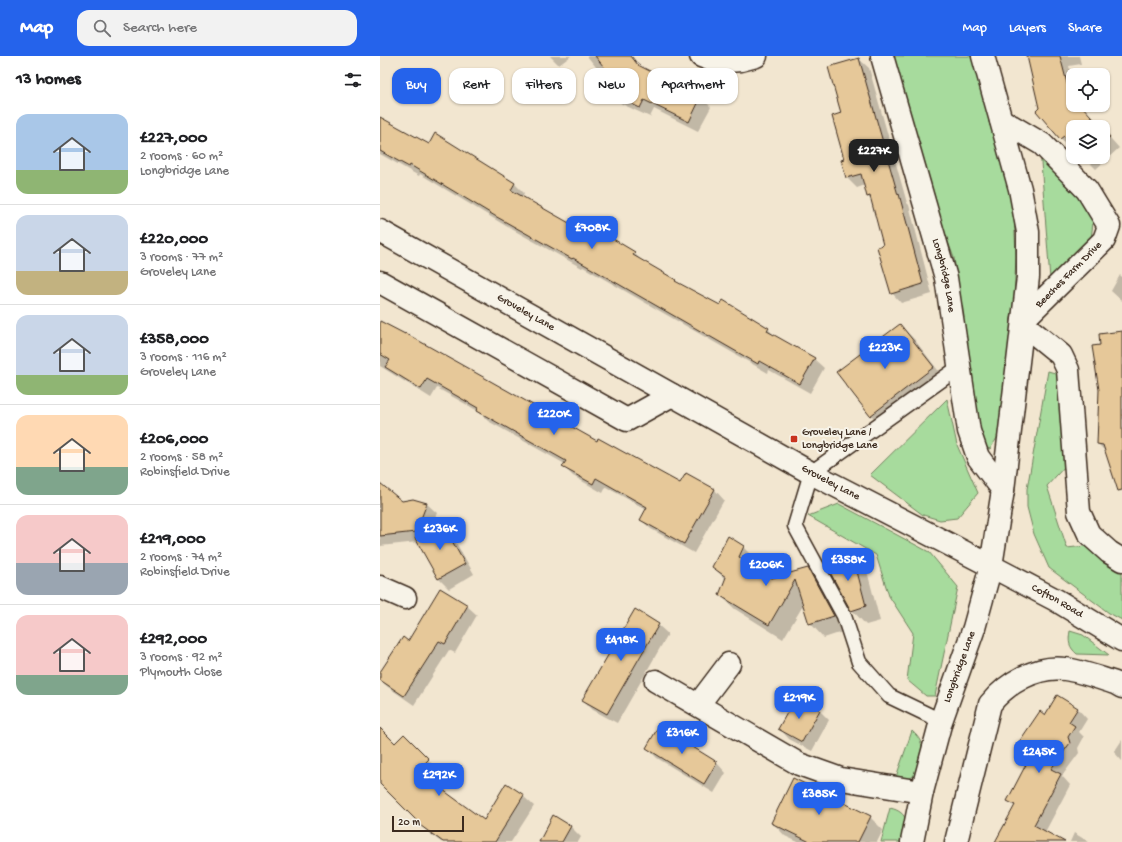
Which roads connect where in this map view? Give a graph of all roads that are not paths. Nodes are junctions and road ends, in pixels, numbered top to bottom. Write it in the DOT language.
graph roads {
  1 [pos="701,56"];
  2 [pos="756,56"];
  3 [pos="882,56"];
  4 [pos="982,56"];
  5 [pos="1000,120"];
  6 [pos="1115,228"];
  7 [pos="380,231"];
  8 [pos="380,282"];
  9 [pos="1023,322"];
  10 [pos="958,368"];
  11 [pos="672,394"];
  12 [pos="811,473"];
  13 [pos="1003,490"];
  14 [pos="1122,560"];
  15 [pos="991,566"];
  16 [pos="380,589"];
  17 [pos="405,598"];
  18 [pos="1122,640"];
  19 [pos="729,664"];
  20 [pos="656,681"];
  21 [pos="1122,687"];
  22 [pos="698,705"];
  23 [pos="941,721"];
  24 [pos="922,792"];
  25 [pos="912,842"];
  26 [pos="956,842"];
  1 -- 2 [label="street"];
  3 -- 10 [label="street, Longbridge Lane"];
  4 -- 5 [label="street, Longbridge Lane"];
  5 -- 6 [label="street, Beeches Farm Drive"];
  5 -- 9 [label="street, Longbridge Lane"];
  6 -- 9 [label="street, Beeches Farm Drive"];
  7 -- 11 [label="street, Groveley Lane"];
  8 -- 11 [label="street"];
  9 -- 13 [label="street, Longbridge Lane"];
  9 -- 14 [label="street"];
  10 -- 12 [label="lane"];
  10 -- 13 [label="street, Longbridge Lane"];
  11 -- 12 [label="street, Groveley Lane"];
  12 -- 15 [label="street, Groveley Lane"];
  12 -- 23 [label="lane"];
  13 -- 15 [label="street, Longbridge Lane"];
  15 -- 18 [label="street, Cofton Road"];
  15 -- 23 [label="street, Longbridge Lane"];
  16 -- 17 [label="street"];
  19 -- 22 [label="street"];
  20 -- 22 [label="street"];
  21 -- 26 [label="street"];
  22 -- 24 [label="street"];
  23 -- 24 [label="street, Longbridge Lane"];
  24 -- 25 [label="street, Longbridge Lane"];
}
